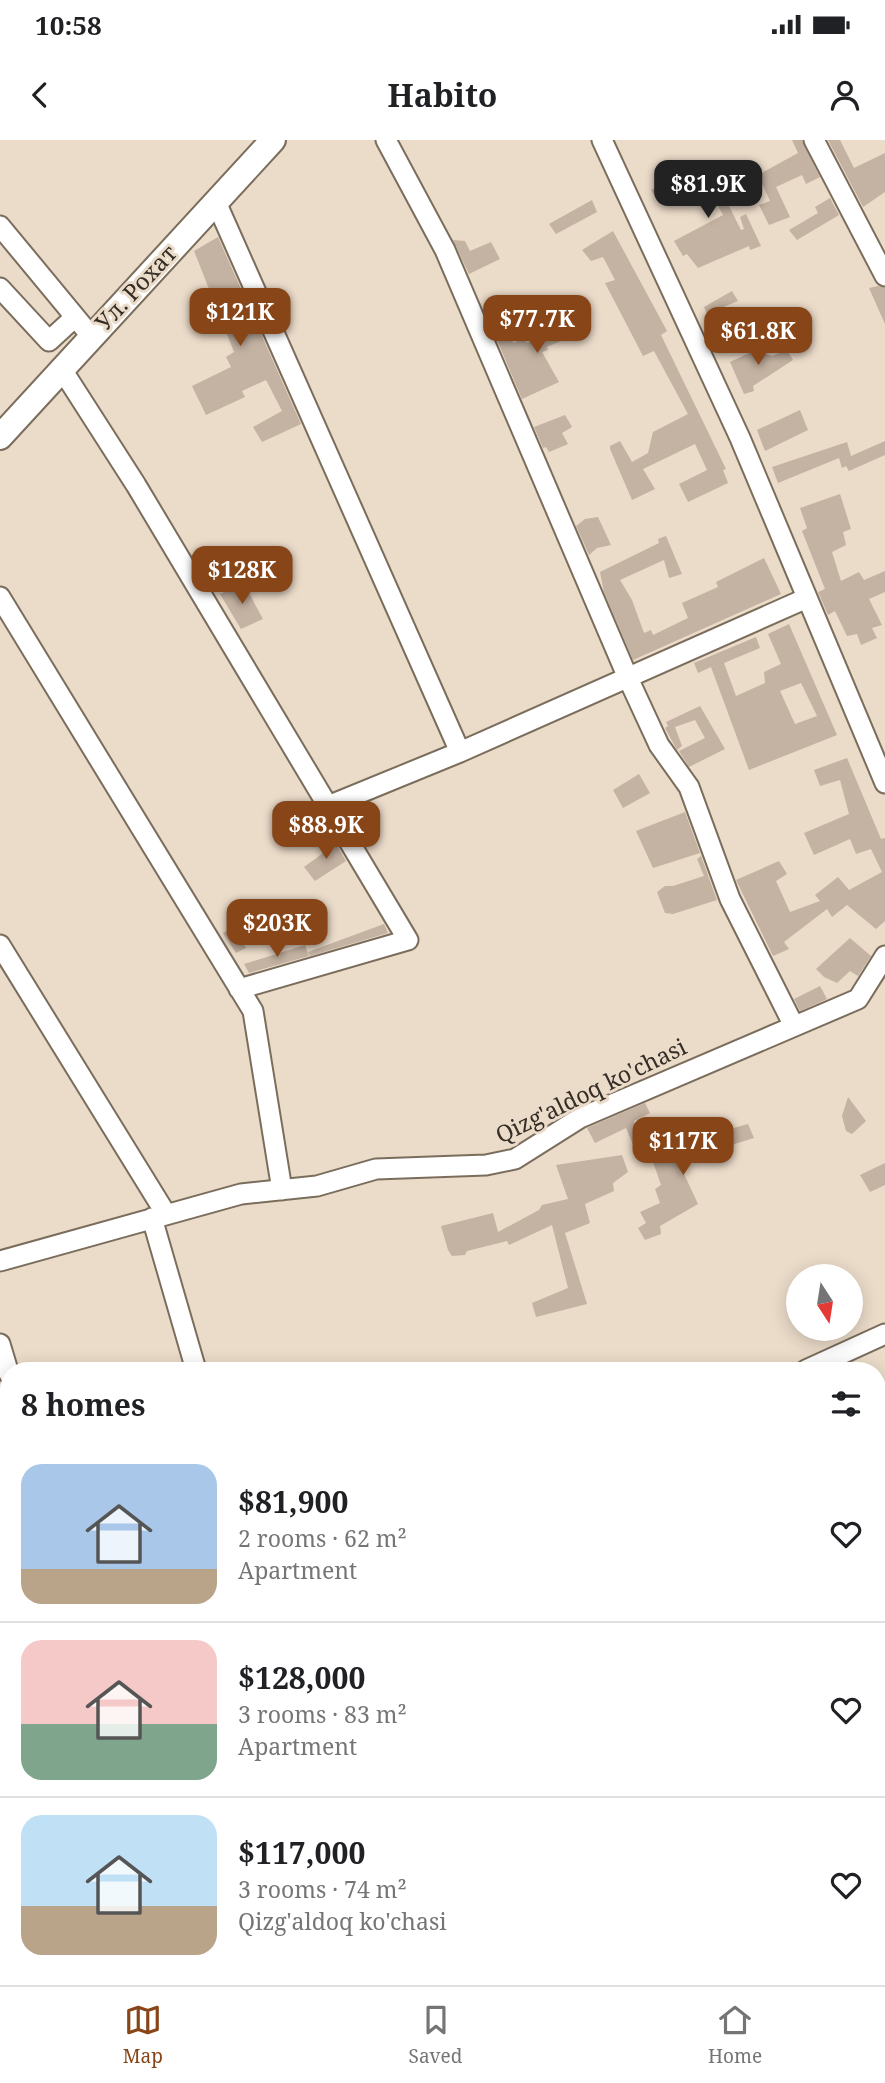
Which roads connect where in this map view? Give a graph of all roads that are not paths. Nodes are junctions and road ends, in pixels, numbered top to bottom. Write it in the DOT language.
graph roads {
  1 [pos="273,140"];
  2 [pos="386,140"];
  3 [pos="603,140"];
  4 [pos="814,140"];
  5 [pos="216,202"];
  6 [pos="0,226"];
  7 [pos="885,276"];
  8 [pos="0,288"];
  9 [pos="83,327"];
  10 [pos="61,368"];
  11 [pos="0,437"];
  12 [pos="0,597"];
  13 [pos="807,598"];
  14 [pos="628,678"];
  15 [pos="460,752"];
  16 [pos="885,783"];
  17 [pos="328,806"];
  18 [pos="0,945"];
  19 [pos="885,956"];
  20 [pos="239,989"];
  21 [pos="794,1026"];
  22 [pos="282,1190"];
  23 [pos="159,1216"];
  24 [pos="0,1261"];
  25 [pos="885,1334"];
  26 [pos="0,1343"];
  27 [pos="6,1362"];
  28 [pos="194,1362"];
  29 [pos="824,1362"];
  1 -- 5 [label="main road, Ул. Рохат"];
  2 -- 14 [label="street"];
  3 -- 13 [label="street"];
  4 -- 7 [label="street"];
  5 -- 9 [label="main road, Ул. Рохат"];
  5 -- 15 [label="street"];
  6 -- 9 [label="street"];
  8 -- 9 [label="street"];
  9 -- 10 [label="main road, Ул. Рохат"];
  10 -- 11 [label="main road, Ул. Рохат"];
  10 -- 17 [label="street"];
  12 -- 20 [label="street"];
  13 -- 14 [label="street"];
  13 -- 16 [label="street"];
  14 -- 15 [label="street"];
  14 -- 21 [label="street"];
  15 -- 17 [label="street"];
  17 -- 20 [label="street"];
  18 -- 23 [label="street"];
  19 -- 21 [label="street, Qizg'aldoq ko'chasi"];
  20 -- 22 [label="street"];
  21 -- 22 [label="street, Qizg'aldoq ko'chasi"];
  22 -- 23 [label="street, Qizg'aldoq ko'chasi"];
  23 -- 24 [label="street, Qizg'aldoq ko'chasi"];
  23 -- 28 [label="street"];
  25 -- 29 [label="street"];
  26 -- 27 [label="street"];
}
